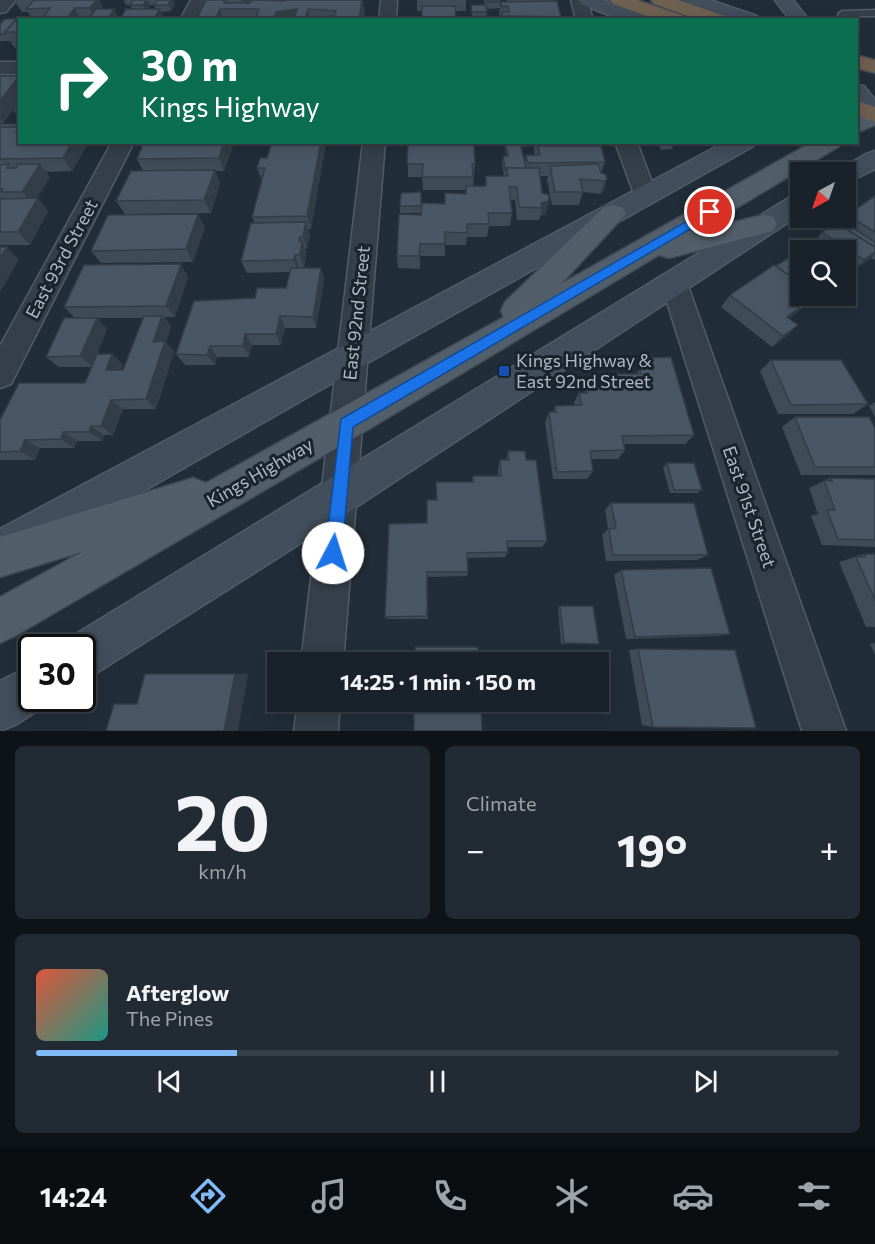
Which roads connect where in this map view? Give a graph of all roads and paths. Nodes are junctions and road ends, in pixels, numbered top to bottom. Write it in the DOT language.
graph roads {
  1 [pos="8,0"];
  2 [pos="199,0"];
  3 [pos="389,0"];
  4 [pos="579,0"];
  5 [pos="587,0"];
  6 [pos="619,0"];
  7 [pos="692,0"];
  8 [pos="784,0"];
  9 [pos="0,8"];
  10 [pos="663,11"];
  11 [pos="875,13"];
  12 [pos="189,18"];
  13 [pos="387,18"];
  14 [pos="584,18"];
  15 [pos="634,18"];
  16 [pos="705,18"];
  17 [pos="744,18"];
  18 [pos="798,18"];
  19 [pos="844,18"];
  20 [pos="858,62"];
  21 [pos="875,67"];
  22 [pos="18,68"];
  23 [pos="0,69"];
  24 [pos="875,79"];
  25 [pos="858,88"];
  26 [pos="858,92"];
  27 [pos="858,108"];
  28 [pos="875,115"];
  29 [pos="858,125"];
  30 [pos="122,144"];
  31 [pos="374,144"];
  32 [pos="627,144"];
  33 [pos="740,144"];
  34 [pos="827,144"];
  35 [pos="875,159"];
  36 [pos="856,170"];
  37 [pos="645,196"];
  38 [pos="790,208"];
  39 [pos="613,214"];
  40 [pos="763,224"];
  41 [pos="630,258"];
  42 [pos="674,284"];
  43 [pos="483,344"];
  44 [pos="353,355"];
  45 [pos="0,375"];
  46 [pos="346,424"];
  47 [pos="241,484"];
  48 [pos="339,494"];
  49 [pos="0,551"];
  50 [pos="0,557"];
  51 [pos="0,621"];
  52 [pos="96,647"];
  53 [pos="323,652"];
  54 [pos="18,696"];
  55 [pos="0,707"];
  56 [pos="318,712"];
  57 [pos="316,731"];
  58 [pos="824,731"];
  1 -- 9 [label="street"];
  2 -- 12 [label="street"];
  3 -- 13 [label="street"];
  4 -- 14 [label="street"];
  5 -- 15 [label="street"];
  6 -- 10 [label="highway"];
  7 -- 17 [label="street"];
  8 -- 18 [label="street"];
  10 -- 16 [label="highway"];
  11 -- 19 [label="lane"];
  20 -- 21 [label="highway"];
  22 -- 23 [label="street"];
  24 -- 25 [label="street"];
  26 -- 28 [label="street"];
  27 -- 28 [label="highway"];
  28 -- 29 [label="main road"];
  30 -- 45 [label="street, East 93rd Street"];
  31 -- 44 [label="street, East 92nd Street"];
  32 -- 37 [label="street"];
  33 -- 37 [label="street"];
  34 -- 41 [label="main road, Kings Highway"];
  35 -- 36 [label="street"];
  37 -- 39 [label="street"];
  38 -- 40 [label="street"];
  39 -- 43 [label="main road"];
  39 -- 44 [label="street"];
  40 -- 41 [label="main road"];
  40 -- 42 [label="street"];
  41 -- 43 [label="main road, Kings Highway"];
  42 -- 48 [label="street"];
  42 -- 58 [label="street, East 91st Street"];
  43 -- 46 [label="main road, Kings Highway"];
  44 -- 46 [label="street, East 92nd Street"];
  44 -- 49 [label="street"];
  46 -- 47 [label="main road, Kings Highway"];
  46 -- 48 [label="street, East 92nd Street"];
  47 -- 50 [label="main road"];
  47 -- 51 [label="main road, Kings Highway"];
  48 -- 52 [label="street"];
  48 -- 53 [label="street, East 92nd Street"];
  54 -- 55 [label="street"];
  56 -- 57 [label="street"];
}
